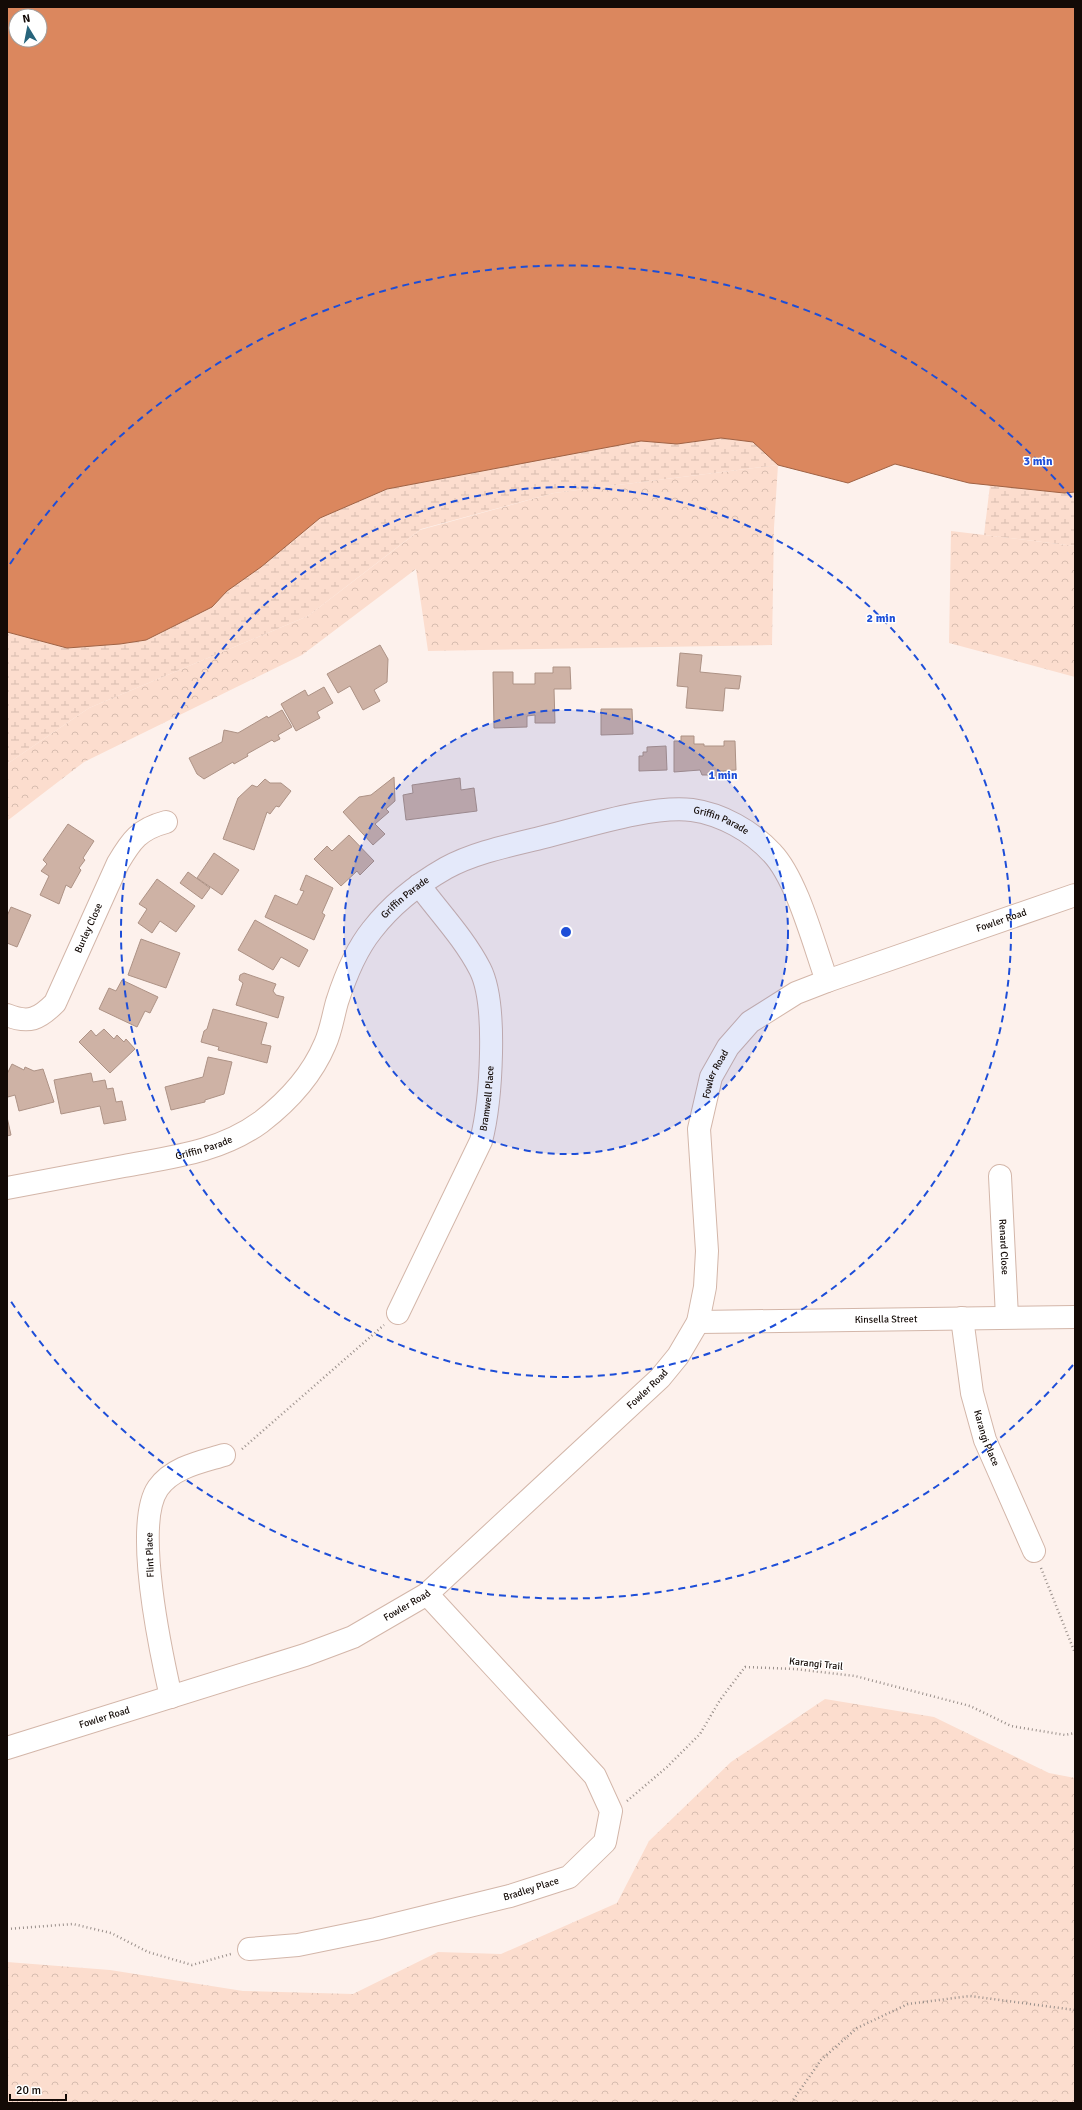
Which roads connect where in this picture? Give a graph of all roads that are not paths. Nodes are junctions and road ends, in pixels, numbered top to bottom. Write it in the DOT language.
graph roads {
  1 [pos="166,822"];
  2 [pos="419,885"];
  3 [pos="1075,895"];
  4 [pos="827,981"];
  5 [pos="7,1015"];
  6 [pos="1000,1176"];
  7 [pos="7,1188"];
  8 [pos="398,1313"];
  9 [pos="1007,1317"];
  10 [pos="1075,1317"];
  11 [pos="962,1318"];
  12 [pos="698,1322"];
  13 [pos="224,1455"];
  14 [pos="1034,1551"];
  15 [pos="427,1594"];
  16 [pos="171,1697"];
  17 [pos="7,1748"];
  18 [pos="249,1949"];
  1 -- 5 [label="street, Burley Close"];
  2 -- 4 [label="street, Griffin Parade"];
  2 -- 7 [label="street, Griffin Parade"];
  2 -- 8 [label="street, Bramwell Place"];
  3 -- 4 [label="street, Fowler Road"];
  4 -- 12 [label="street, Fowler Road"];
  6 -- 9 [label="street, Renard Close"];
  9 -- 10 [label="street, Kinsella Street"];
  9 -- 11 [label="street, Kinsella Street"];
  11 -- 12 [label="street, Kinsella Street"];
  11 -- 14 [label="street, Karangi Place"];
  12 -- 15 [label="street, Fowler Road"];
  13 -- 16 [label="street, Flint Place"];
  15 -- 16 [label="street, Fowler Road"];
  15 -- 18 [label="street, Bradley Place"];
  16 -- 17 [label="street, Fowler Road"];
}
